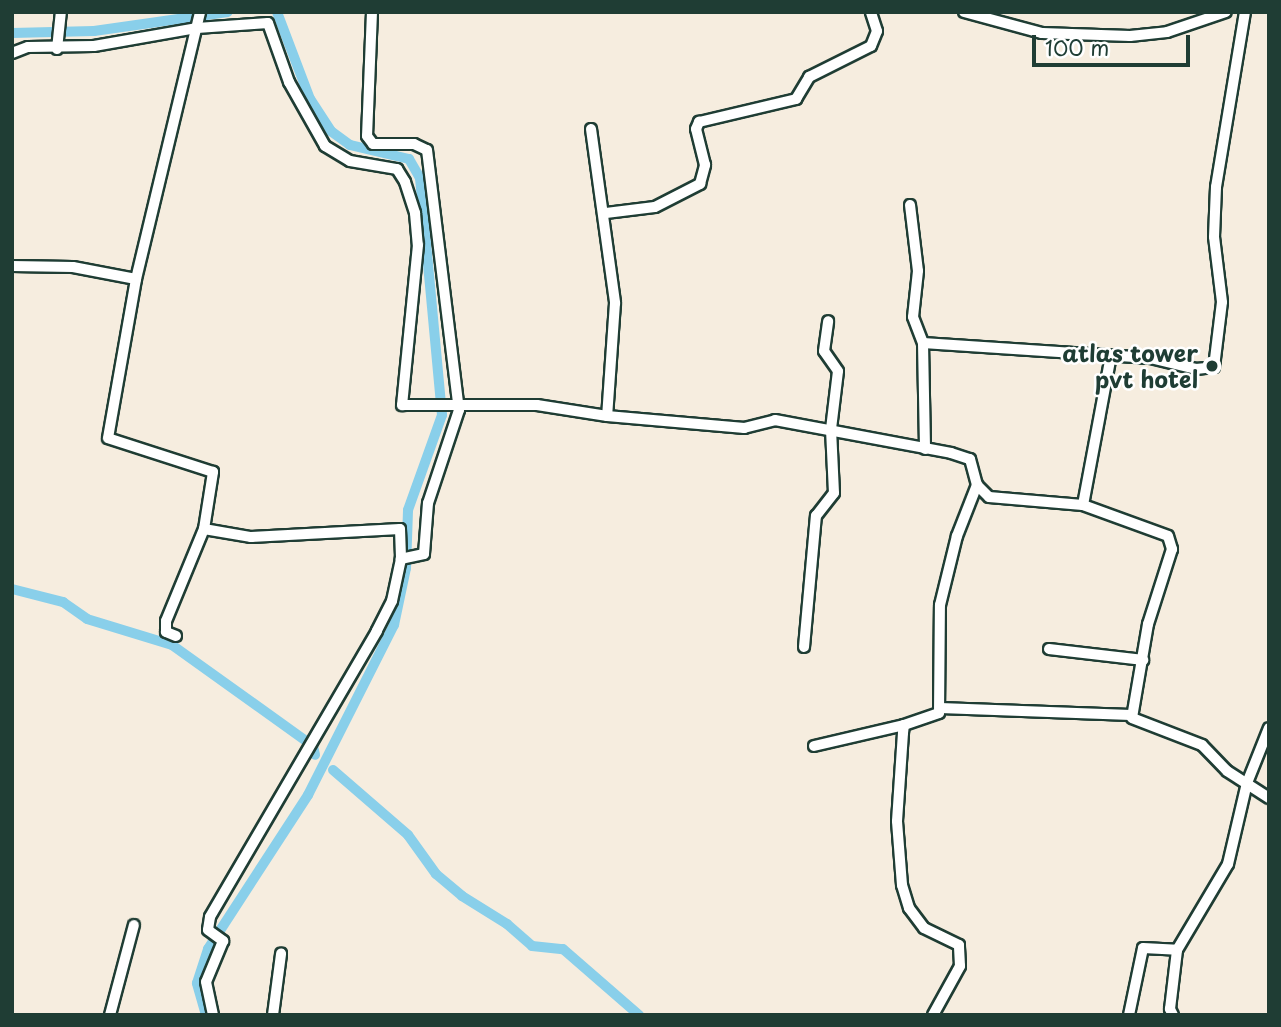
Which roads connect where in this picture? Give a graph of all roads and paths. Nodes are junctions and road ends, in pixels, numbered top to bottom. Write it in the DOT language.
graph roads {
  1 [pos="61,12"];
  2 [pos="372,12"];
  3 [pos="871,12"];
  4 [pos="964,12"];
  5 [pos="1226,12"];
  6 [pos="1245,12"];
  7 [pos="198,21"];
  8 [pos="57,49"];
  9 [pos="12,52"];
  10 [pos="590,130"];
  11 [pos="910,205"];
  12 [pos="606,213"];
  13 [pos="12,266"];
  14 [pos="136,279"];
  15 [pos="828,321"];
  16 [pos="923,343"];
  17 [pos="1111,356"];
  18 [pos="458,406"];
  19 [pos="607,416"];
  20 [pos="831,429"];
  21 [pos="925,449"];
  22 [pos="977,485"];
  23 [pos="1083,505"];
  24 [pos="204,529"];
  25 [pos="408,557"];
  26 [pos="176,636"];
  27 [pos="804,647"];
  28 [pos="1049,649"];
  29 [pos="1143,660"];
  30 [pos="940,708"];
  31 [pos="1131,715"];
  32 [pos="905,725"];
  33 [pos="1269,728"];
  34 [pos="814,746"];
  35 [pos="1247,783"];
  36 [pos="1269,799"];
  37 [pos="134,925"];
  38 [pos="1177,950"];
  39 [pos="281,954"];
  40 [pos="110,1015"];
  41 [pos="213,1015"];
  42 [pos="273,1015"];
  43 [pos="933,1015"];
  44 [pos="1129,1015"];
  45 [pos="1173,1015"];
  1 -- 8 [label="street"];
  2 -- 18 [label="street"];
  3 -- 12 [label="street"];
  4 -- 5 [label="street"];
  6 -- 17 [label="street"];
  7 -- 8 [label="street"];
  7 -- 14 [label="street"];
  7 -- 18 [label="street"];
  8 -- 9 [label="street"];
  10 -- 12 [label="street"];
  11 -- 16 [label="street"];
  12 -- 19 [label="street"];
  13 -- 14 [label="street"];
  14 -- 24 [label="street"];
  15 -- 20 [label="street"];
  16 -- 17 [label="street"];
  16 -- 21 [label="street"];
  17 -- 23 [label="street"];
  18 -- 19 [label="street"];
  18 -- 25 [label="street"];
  19 -- 20 [label="street"];
  20 -- 21 [label="street"];
  20 -- 27 [label="street"];
  21 -- 22 [label="street"];
  22 -- 23 [label="street"];
  22 -- 30 [label="street"];
  23 -- 29 [label="street"];
  24 -- 25 [label="street"];
  24 -- 26 [label="street"];
  25 -- 41 [label="street"];
  28 -- 29 [label="street"];
  29 -- 31 [label="street"];
  30 -- 31 [label="street"];
  30 -- 32 [label="street"];
  31 -- 35 [label="street"];
  32 -- 34 [label="street"];
  32 -- 43 [label="street"];
  33 -- 35 [label="street"];
  35 -- 36 [label="street"];
  35 -- 38 [label="street"];
  37 -- 40 [label="street"];
  38 -- 44 [label="street"];
  38 -- 45 [label="street"];
  39 -- 42 [label="street"];
}
